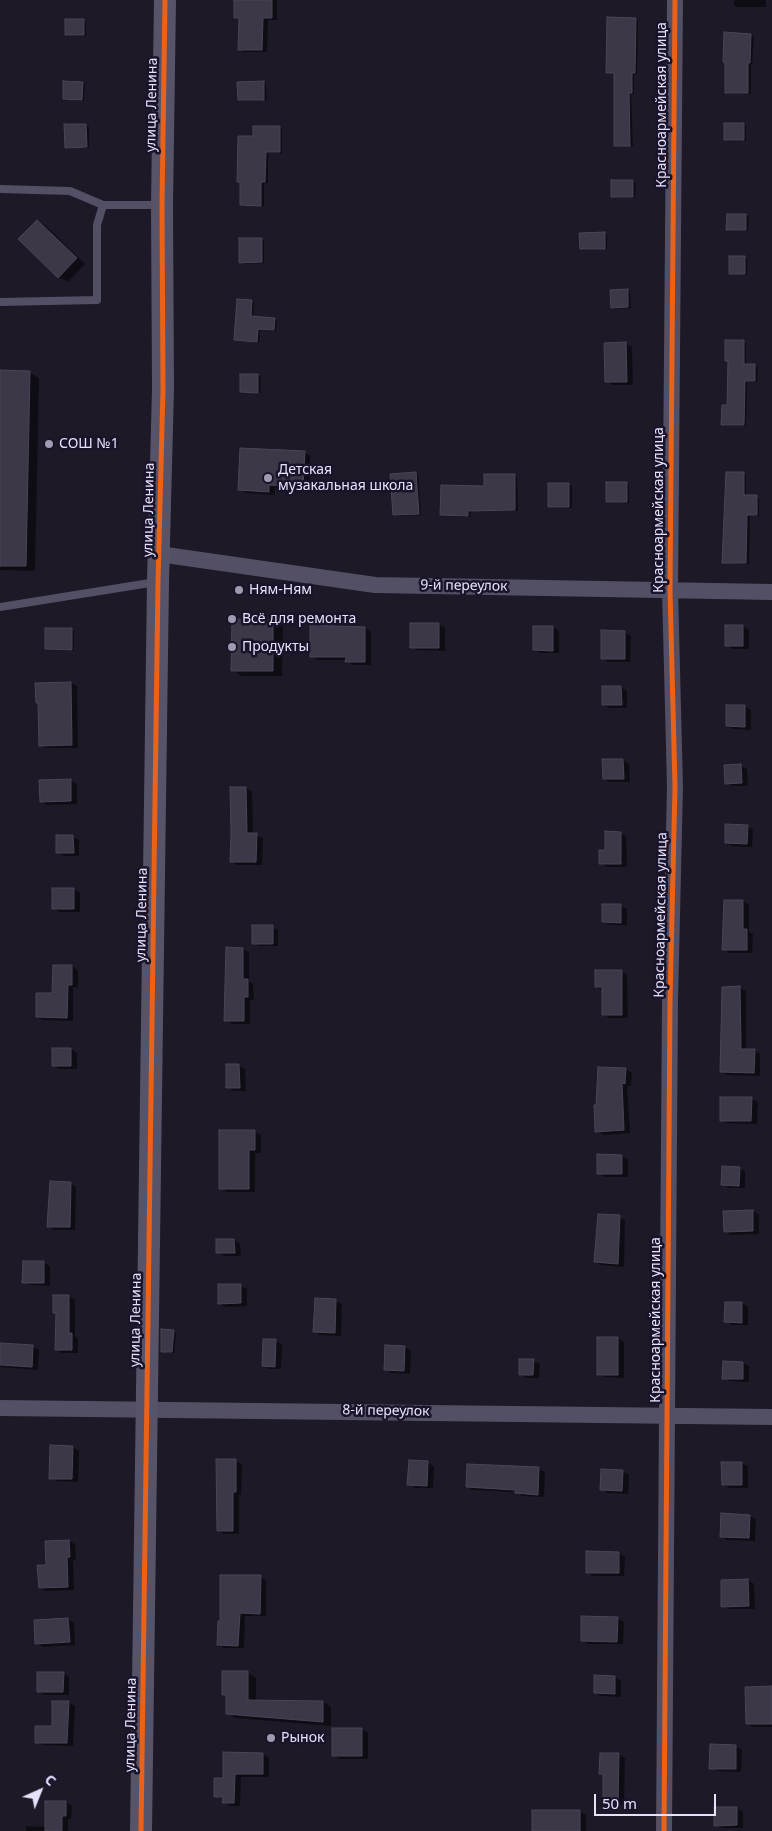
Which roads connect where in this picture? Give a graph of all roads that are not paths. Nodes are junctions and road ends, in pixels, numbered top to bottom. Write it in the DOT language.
graph roads {
  1 [pos="165,0"];
  2 [pos="675,0"];
  3 [pos="0,189"];
  4 [pos="103,205"];
  5 [pos="162,205"];
  6 [pos="0,302"];
  7 [pos="159,554"];
  8 [pos="158,581"];
  9 [pos="670,590"];
  10 [pos="772,592"];
  11 [pos="0,607"];
  12 [pos="0,1408"];
  13 [pos="146,1409"];
  14 [pos="667,1414"];
  15 [pos="772,1417"];
  16 [pos="141,1831"];
  17 [pos="664,1831"];
  1 -- 5 [label="street, улица Ленина"];
  2 -- 9 [label="street, Красноармейская улица"];
  3 -- 4 [label="lane"];
  4 -- 5 [label="lane"];
  4 -- 6 [label="lane"];
  5 -- 7 [label="street, улица Ленина"];
  7 -- 8 [label="street, улица Ленина"];
  7 -- 9 [label="street, 9-й переулок"];
  8 -- 11 [label="lane"];
  8 -- 13 [label="street, улица Ленина"];
  9 -- 10 [label="street, 9-й переулок"];
  9 -- 14 [label="street, Красноармейская улица"];
  12 -- 13 [label="street, 8-й переулок"];
  13 -- 14 [label="street, 8-й переулок"];
  13 -- 16 [label="street, улица Ленина"];
  14 -- 15 [label="street, 8-й переулок"];
  14 -- 17 [label="street, Красноармейская улица"];
}
